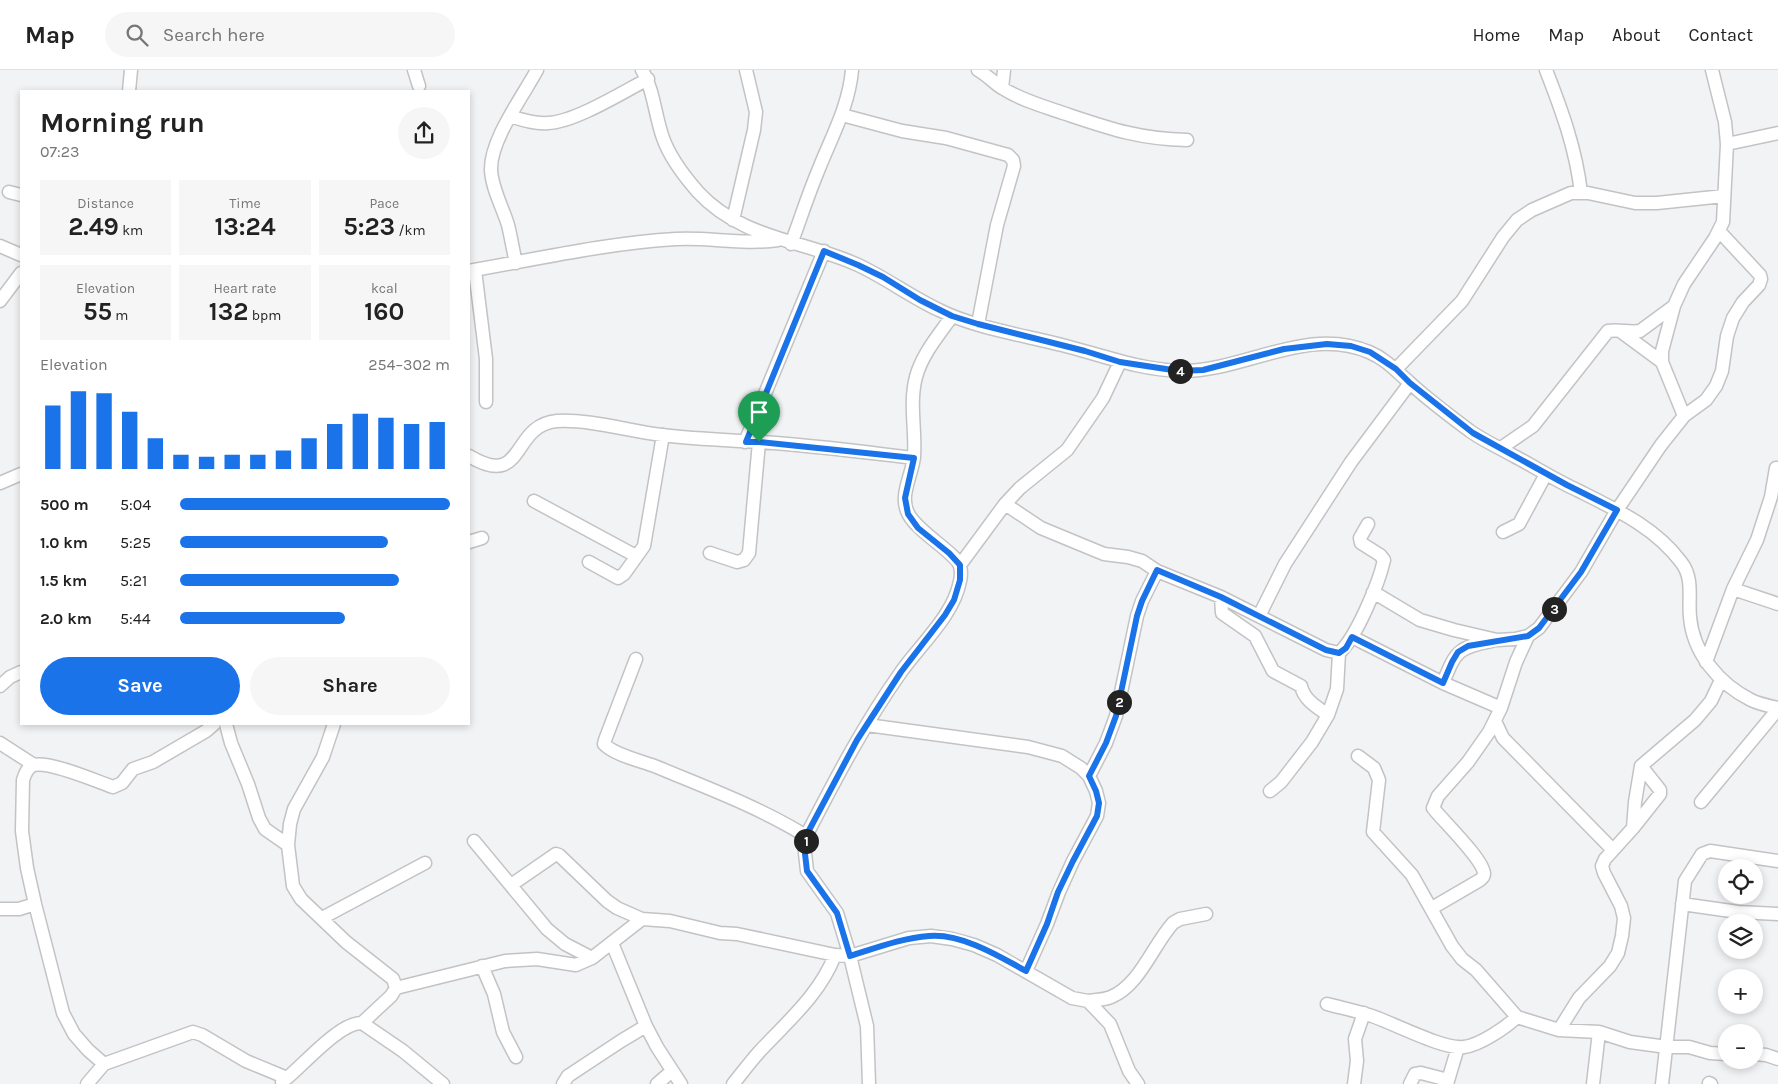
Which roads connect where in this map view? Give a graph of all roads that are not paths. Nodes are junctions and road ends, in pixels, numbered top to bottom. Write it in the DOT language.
graph roads {
  1 [pos="131,70"];
  2 [pos="414,70"];
  3 [pos="537,70"];
  4 [pos="746,70"];
  5 [pos="852,70"];
  6 [pos="978,70"];
  7 [pos="1004,70"];
  8 [pos="1546,70"];
  9 [pos="1712,70"];
  10 [pos="645,74"];
  11 [pos="419,86"];
  12 [pos="1002,88"];
  13 [pos="129,90"];
  14 [pos="842,115"];
  15 [pos="510,116"];
  16 [pos="1778,133"];
  17 [pos="1187,140"];
  18 [pos="1727,144"];
  19 [pos="1581,193"];
  20 [pos="1724,196"];
  21 [pos="733,220"];
  22 [pos="1719,231"];
  23 [pos="786,242"];
  24 [pos="0,246"];
  25 [pos="824,251"];
  26 [pos="20,255"];
  27 [pos="516,263"];
  28 [pos="472,270"];
  29 [pos="20,274"];
  30 [pos="0,301"];
  31 [pos="1674,306"];
  32 [pos="952,316"];
  33 [pos="978,324"];
  34 [pos="1620,331"];
  35 [pos="1120,362"];
  36 [pos="1662,362"];
  37 [pos="1396,369"];
  38 [pos="1410,383"];
  39 [pos="486,402"];
  40 [pos="1684,416"];
  41 [pos="663,435"];
  42 [pos="746,442"];
  43 [pos="759,442"];
  44 [pos="1501,448"];
  45 [pos="470,456"];
  46 [pos="914,458"];
  47 [pos="1776,468"];
  48 [pos="20,474"];
  49 [pos="1546,474"];
  50 [pos="0,483"];
  51 [pos="534,501"];
  52 [pos="1006,504"];
  53 [pos="1617,510"];
  54 [pos="1368,524"];
  55 [pos="1503,532"];
  56 [pos="482,538"];
  57 [pos="470,542"];
  58 [pos="710,553"];
  59 [pos="636,556"];
  60 [pos="589,562"];
  61 [pos="960,565"];
  62 [pos="1157,570"];
  63 [pos="1732,589"];
  64 [pos="1373,592"];
  65 [pos="1221,597"];
  66 [pos="1778,604"];
  67 [pos="1259,616"];
  68 [pos="1528,636"];
  69 [pos="1352,637"];
  70 [pos="1497,640"];
  71 [pos="1339,653"];
  72 [pos="636,659"];
  73 [pos="1706,662"];
  74 [pos="20,672"];
  75 [pos="1721,680"];
  76 [pos="1443,683"];
  77 [pos="0,686"];
  78 [pos="1501,708"];
  79 [pos="1778,708"];
  80 [pos="1328,715"];
  81 [pos="1494,721"];
  82 [pos="213,725"];
  83 [pos="226,725"];
  84 [pos="334,725"];
  85 [pos="867,725"];
  86 [pos="0,743"];
  87 [pos="1358,756"];
  88 [pos="34,765"];
  89 [pos="1641,766"];
  90 [pos="1089,776"];
  91 [pos="1270,791"];
  92 [pos="1701,802"];
  93 [pos="1633,828"];
  94 [pos="806,836"];
  95 [pos="474,841"];
  96 [pos="288,845"];
  97 [pos="1614,850"];
  98 [pos="1778,861"];
  99 [pos="425,863"];
  100 [pos="511,885"];
  101 [pos="35,904"];
  102 [pos="1682,904"];
  103 [pos="1432,908"];
  104 [pos="0,910"];
  105 [pos="1206,914"];
  106 [pos="1778,914"];
  107 [pos="322,918"];
  108 [pos="642,919"];
  109 [pos="612,942"];
  110 [pos="835,955"];
  111 [pos="850,956"];
  112 [pos="592,958"];
  113 [pos="482,966"];
  114 [pos="1026,971"];
  115 [pos="396,988"];
  116 [pos="1088,1001"];
  117 [pos="1327,1004"];
  118 [pos="1364,1013"];
  119 [pos="1517,1017"];
  120 [pos="362,1023"];
  121 [pos="646,1026"];
  122 [pos="1559,1030"];
  123 [pos="1599,1032"];
  124 [pos="1458,1047"];
  125 [pos="1667,1047"];
  126 [pos="1718,1054"];
  127 [pos="1763,1055"];
  128 [pos="516,1057"];
  129 [pos="1778,1059"];
  130 [pos="104,1064"];
  131 [pos="672,1071"];
  132 [pos="283,1081"];
  133 [pos="437,1082"];
  134 [pos="1447,1082"];
  135 [pos="87,1084"];
  136 [pos="563,1084"];
  137 [pos="657,1084"];
  138 [pos="681,1084"];
  139 [pos="733,1084"];
  140 [pos="869,1084"];
  141 [pos="1138,1084"];
  142 [pos="1354,1084"];
  143 [pos="1410,1084"];
  144 [pos="1593,1084"];
  145 [pos="1662,1084"];
  1 -- 13 [label="street"];
  2 -- 11 [label="street"];
  3 -- 15 [label="street"];
  4 -- 21 [label="street"];
  5 -- 14 [label="street"];
  6 -- 12 [label="street"];
  7 -- 12 [label="street"];
  8 -- 19 [label="street"];
  9 -- 18 [label="street"];
  10 -- 15 [label="street"];
  10 -- 21 [label="street"];
  12 -- 17 [label="street"];
  14 -- 23 [label="street"];
  14 -- 33 [label="street"];
  15 -- 27 [label="street"];
  16 -- 18 [label="street"];
  18 -- 20 [label="street"];
  19 -- 20 [label="street"];
  19 -- 37 [label="street"];
  20 -- 22 [label="street"];
  21 -- 23 [label="street"];
  22 -- 31 [label="street"];
  22 -- 40 [label="street"];
  23 -- 25 [label="street"];
  23 -- 27 [label="street"];
  24 -- 26 [label="street"];
  25 -- 32 [label="street"];
  25 -- 42 [label="street"];
  27 -- 28 [label="street"];
  28 -- 39 [label="street"];
  29 -- 30 [label="street"];
  31 -- 34 [label="street"];
  31 -- 36 [label="street"];
  32 -- 33 [label="street"];
  32 -- 46 [label="street"];
  33 -- 35 [label="street"];
  34 -- 36 [label="street"];
  34 -- 44 [label="street"];
  35 -- 37 [label="street"];
  35 -- 52 [label="street"];
  36 -- 40 [label="street"];
  37 -- 38 [label="street"];
  38 -- 44 [label="street"];
  38 -- 67 [label="street"];
  40 -- 53 [label="street"];
  41 -- 42 [label="street"];
  41 -- 45 [label="street"];
  41 -- 59 [label="street"];
  42 -- 43 [label="street"];
  43 -- 46 [label="street"];
  43 -- 58 [label="street"];
  44 -- 49 [label="street"];
  46 -- 61 [label="street"];
  47 -- 63 [label="street"];
  48 -- 50 [label="street"];
  49 -- 53 [label="street"];
  49 -- 55 [label="street"];
  51 -- 59 [label="street"];
  52 -- 61 [label="street"];
  52 -- 62 [label="street"];
  53 -- 68 [label="street"];
  53 -- 73 [label="street"];
  54 -- 64 [label="street"];
  56 -- 57 [label="street"];
  59 -- 60 [label="street"];
  61 -- 85 [label="street"];
  62 -- 65 [label="street"];
  62 -- 90 [label="street"];
  63 -- 66 [label="street"];
  63 -- 73 [label="street"];
  64 -- 69 [label="street"];
  64 -- 70 [label="street"];
  65 -- 67 [label="street"];
  65 -- 80 [label="street"];
  67 -- 71 [label="street"];
  68 -- 70 [label="street"];
  68 -- 78 [label="street"];
  69 -- 71 [label="street"];
  69 -- 76 [label="street"];
  70 -- 76 [label="street"];
  71 -- 80 [label="street"];
  72 -- 94 [label="street"];
  73 -- 75 [label="street"];
  74 -- 77 [label="street"];
  75 -- 79 [label="street"];
  75 -- 89 [label="street"];
  76 -- 78 [label="street"];
  78 -- 81 [label="street"];
  79 -- 92 [label="street"];
  80 -- 91 [label="street"];
  81 -- 97 [label="street"];
  81 -- 103 [label="street"];
  82 -- 88 [label="street"];
  83 -- 96 [label="street"];
  84 -- 96 [label="street"];
  85 -- 90 [label="street"];
  85 -- 94 [label="street"];
  86 -- 88 [label="street"];
  87 -- 103 [label="street"];
  88 -- 101 [label="street"];
  89 -- 93 [label="street"];
  89 -- 93 [label="street"];
  90 -- 114 [label="street"];
  93 -- 97 [label="street"];
  94 -- 111 [label="street"];
  95 -- 100 [label="street"];
  96 -- 107 [label="street"];
  97 -- 122 [label="street"];
  98 -- 102 [label="street"];
  99 -- 107 [label="street"];
  100 -- 108 [label="street"];
  100 -- 112 [label="street"];
  101 -- 104 [label="street"];
  101 -- 130 [label="street"];
  102 -- 106 [label="street"];
  102 -- 125 [label="street"];
  103 -- 119 [label="street"];
  105 -- 116 [label="street"];
  107 -- 115 [label="street"];
  108 -- 109 [label="street"];
  108 -- 110 [label="street"];
  109 -- 112 [label="street"];
  109 -- 121 [label="street"];
  110 -- 111 [label="street"];
  110 -- 139 [label="street"];
  111 -- 114 [label="street"];
  111 -- 140 [label="street"];
  112 -- 113 [label="street"];
  113 -- 115 [label="street"];
  113 -- 128 [label="street"];
  114 -- 116 [label="street"];
  115 -- 120 [label="street"];
  116 -- 141 [label="street"];
  117 -- 118 [label="street"];
  118 -- 124 [label="street"];
  118 -- 142 [label="street"];
  119 -- 122 [label="street"];
  119 -- 124 [label="street"];
  120 -- 132 [label="street"];
  120 -- 133 [label="street"];
  121 -- 131 [label="street"];
  121 -- 136 [label="street"];
  122 -- 123 [label="street"];
  123 -- 125 [label="street"];
  123 -- 144 [label="street"];
  124 -- 134 [label="street"];
  125 -- 126 [label="street"];
  125 -- 145 [label="street"];
  127 -- 129 [label="street"];
  130 -- 132 [label="street"];
  130 -- 135 [label="street"];
  131 -- 137 [label="street"];
  131 -- 138 [label="street"];
  134 -- 143 [label="street"];
}
